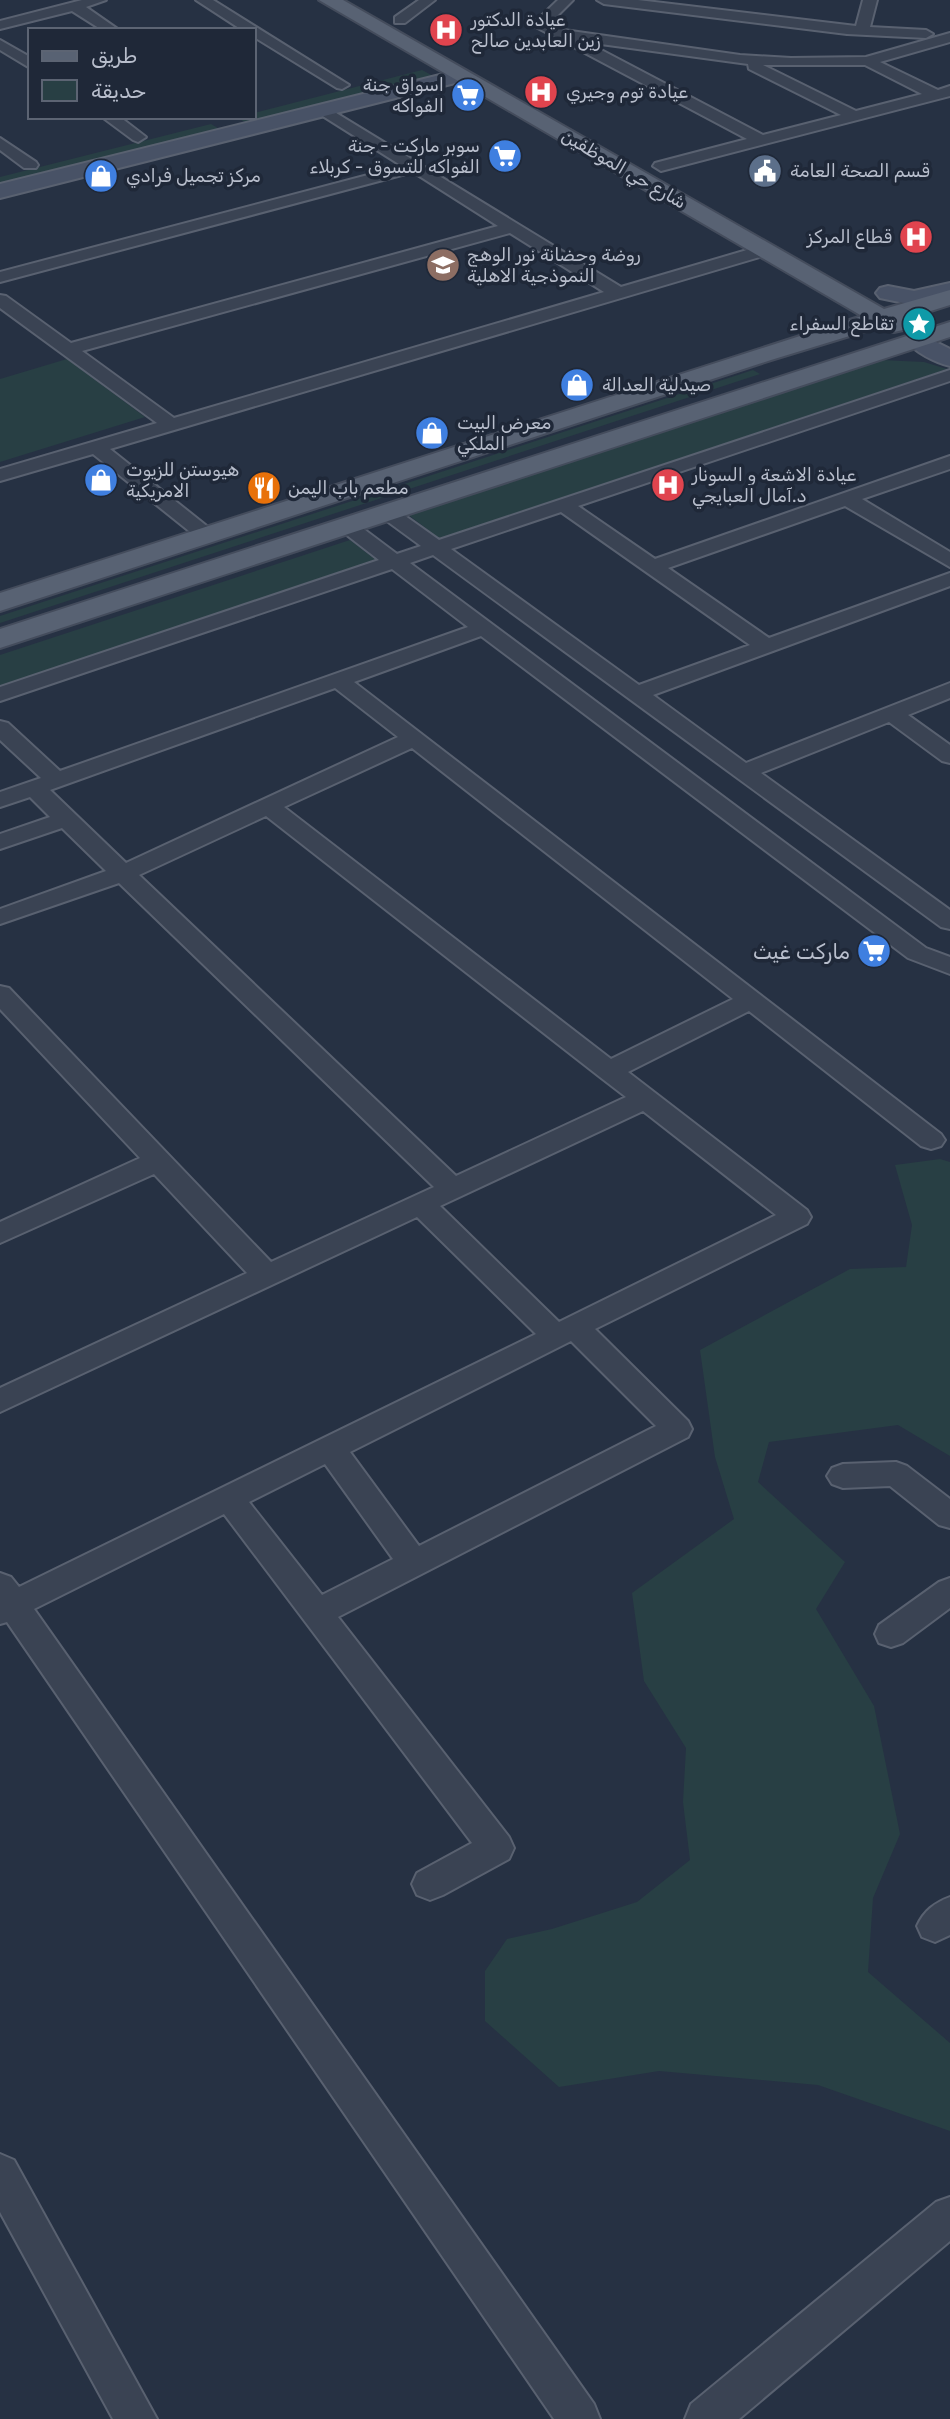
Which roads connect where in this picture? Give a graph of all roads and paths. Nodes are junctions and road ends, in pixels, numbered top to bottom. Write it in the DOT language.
graph roads {
  1 [pos="32,0"];
  2 [pos="99,0"];
  3 [pos="203,0"];
  4 [pos="329,0"];
  5 [pos="364,0"];
  6 [pos="428,0"];
  7 [pos="566,0"];
  8 [pos="604,0"];
  9 [pos="870,0"];
  10 [pos="696,5"];
  11 [pos="74,6"];
  12 [pos="51,12"];
  13 [pos="400,20"];
  14 [pos="0,25"];
  15 [pos="109,28"];
  16 [pos="250,28"];
  17 [pos="854,30"];
  18 [pos="256,32"];
  19 [pos="559,34"];
  20 [pos="950,36"];
  21 [pos="0,44"];
  22 [pos="740,59"];
  23 [pos="435,61"];
  24 [pos="867,61"];
  25 [pos="823,62"];
  26 [pos="28,63"];
  27 [pos="408,68"];
  28 [pos="460,76"];
  29 [pos="349,83"];
  30 [pos="943,93"];
  31 [pos="256,106"];
  32 [pos="323,110"];
  33 [pos="855,116"];
  34 [pos="112,119"];
  35 [pos="207,119"];
  36 [pos="218,119"];
  37 [pos="239,131"];
  38 [pos="583,134"];
  39 [pos="138,137"];
  40 [pos="761,140"];
  41 [pos="0,143"];
  42 [pos="30,165"];
  43 [pos="661,166"];
  44 [pos="415,167"];
  45 [pos="0,172"];
  46 [pos="692,184"];
  47 [pos="0,191"];
  48 [pos="724,201"];
  49 [pos="695,211"];
  50 [pos="754,218"];
  51 [pos="512,227"];
  52 [pos="723,227"];
  53 [pos="764,250"];
  54 [pos="0,277"];
  55 [pos="866,281"];
  56 [pos="950,290"];
  57 [pos="617,292"];
  58 [pos="950,297"];
  59 [pos="0,300"];
  60 [pos="885,306"];
  61 [pos="915,308"];
  62 [pos="950,329"];
  63 [pos="918,340"];
  64 [pos="69,349"];
  65 [pos="762,355"];
  66 [pos="865,357"];
  67 [pos="950,360"];
  68 [pos="950,374"];
  69 [pos="799,379"];
  70 [pos="172,424"];
  71 [pos="95,446"];
  72 [pos="950,461"];
  73 [pos="0,475"];
  74 [pos="846,498"];
  75 [pos="563,505"];
  76 [pos="387,512"];
  77 [pos="346,525"];
  78 [pos="206,536"];
  79 [pos="435,548"];
  80 [pos="394,561"];
  81 [pos="950,561"];
  82 [pos="652,567"];
  83 [pos="950,579"];
  84 [pos="0,602"];
  85 [pos="484,628"];
  86 [pos="0,639"];
  87 [pos="766,646"];
  88 [pos="338,680"];
  89 [pos="950,690"];
  90 [pos="0,694"];
  91 [pos="636,694"];
  92 [pos="891,713"];
  93 [pos="0,728"];
  94 [pos="413,739"];
  95 [pos="950,756"];
  96 [pos="744,772"];
  97 [pos="45,784"];
  98 [pos="0,800"];
  99 [pos="267,804"];
  100 [pos="66,819"];
  101 [pos="0,842"];
  102 [pos="123,873"];
  103 [pos="0,918"];
  104 [pos="950,922"];
  105 [pos="950,967"];
  106 [pos="751,1000"];
  107 [pos="5,1006"];
  108 [pos="609,1071"];
  109 [pos="645,1099"];
  110 [pos="931,1140"];
  111 [pos="158,1161"];
  112 [pos="453,1189"];
  113 [pos="421,1204"];
  114 [pos="0,1233"];
  115 [pos="267,1276"];
  116 [pos="565,1332"];
  117 [pos="0,1401"];
  118 [pos="330,1448"];
  119 [pos="843,1476"];
  120 [pos="229,1498"];
  121 [pos="950,1516"];
  122 [pos="414,1563"];
  123 [pos="950,1591"];
  124 [pos="4,1600"];
  125 [pos="316,1613"];
  126 [pos="891,1634"];
  127 [pos="430,1884"];
  128 [pos="0,2173"];
  129 [pos="950,2216"];
  130 [pos="136,2419"];
  131 [pos="579,2419"];
  132 [pos="706,2419"];
  1 -- 12 [label="street"];
  2 -- 11 [label="street"];
  3 -- 16 [label="street"];
  4 -- 23 [label="main road, شارع حي الموظفين"];
  5 -- 13 [label="main road, شارع حي الموظفين"];
  6 -- 13 [label="street"];
  7 -- 19 [label="street"];
  8 -- 10 [label="street"];
  9 -- 17 [label="street"];
  10 -- 17 [label="street"];
  11 -- 12 [label="street"];
  11 -- 15 [label="street"];
  12 -- 14 [label="street"];
  13 -- 38 [label="main road, شارع حي الموظفين"];
  17 -- 20 [label="street"];
  17 -- 25 [label="street"];
  18 -- 29 [label="street"];
  19 -- 22 [label="street"];
  19 -- 40 [label="street"];
  20 -- 24 [label="street"];
  21 -- 26 [label="street"];
  22 -- 25 [label="street"];
  22 -- 33 [label="street"];
  23 -- 27 [label="street"];
  23 -- 28 [label="main road, شارع حي الموظفين"];
  24 -- 25 [label="street"];
  24 -- 30 [label="street"];
  28 -- 32 [label="street"];
  28 -- 38 [label="main road, شارع حي الموظفين"];
  29 -- 31 [label="street"];
  30 -- 33 [label="street"];
  32 -- 37 [label="street"];
  32 -- 44 [label="street"];
  33 -- 40 [label="street"];
  34 -- 39 [label="street"];
  35 -- 39 [label="street"];
  36 -- 37 [label="street"];
  37 -- 47 [label="street"];
  38 -- 43 [label="main road, شارع حي الموظفين"];
  38 -- 49 [label="main road, شارع حي الموظفين"];
  39 -- 42 [label="street"];
  40 -- 43 [label="street"];
  41 -- 42 [label="street"];
  42 -- 45 [label="street"];
  43 -- 46 [label="main road, شارع حي الموظفين"];
  44 -- 51 [label="street"];
  44 -- 54 [label="street"];
  48 -- 49 [label="main road"];
  49 -- 52 [label="main road, شارع حي الموظفين"];
  50 -- 52 [label="main road"];
  51 -- 57 [label="street"];
  51 -- 64 [label="street"];
  52 -- 53 [label="main road, شارع حي الموظفين"];
  53 -- 57 [label="street"];
  53 -- 60 [label="main road, شارع حي الموظفين"];
  55 -- 60 [label="main road"];
  56 -- 60 [label="street"];
  57 -- 70 [label="street"];
  58 -- 61 [label="main road"];
  59 -- 64 [label="street"];
  60 -- 61 [label="main road"];
  60 -- 63 [label="main road"];
  60 -- 65 [label="main road"];
  61 -- 62 [label="main road"];
  62 -- 63 [label="main road"];
  63 -- 66 [label="main road"];
  63 -- 67 [label="street"];
  64 -- 70 [label="street"];
  65 -- 69 [label="main road"];
  65 -- 78 [label="main road"];
  66 -- 67 [label="main road"];
  66 -- 69 [label="main road"];
  68 -- 75 [label="street"];
  69 -- 76 [label="main road"];
  70 -- 71 [label="street"];
  71 -- 73 [label="street"];
  71 -- 78 [label="street"];
  72 -- 74 [label="street"];
  74 -- 81 [label="street"];
  74 -- 82 [label="street"];
  75 -- 79 [label="street"];
  75 -- 82 [label="street"];
  76 -- 77 [label="main road"];
  76 -- 79 [label="street"];
  77 -- 80 [label="street"];
  77 -- 86 [label="main road"];
  78 -- 84 [label="main road"];
  79 -- 80 [label="street"];
  79 -- 91 [label="street"];
  80 -- 85 [label="street"];
  80 -- 90 [label="street"];
  82 -- 87 [label="street"];
  83 -- 87 [label="street"];
  85 -- 88 [label="street"];
  85 -- 105 [label="street"];
  87 -- 91 [label="street"];
  88 -- 94 [label="street"];
  88 -- 97 [label="street"];
  89 -- 92 [label="street"];
  91 -- 96 [label="street"];
  92 -- 95 [label="street"];
  92 -- 96 [label="street"];
  93 -- 97 [label="street"];
  94 -- 99 [label="street"];
  94 -- 106 [label="street"];
  96 -- 104 [label="street"];
  97 -- 98 [label="street"];
  97 -- 100 [label="street"];
  99 -- 102 [label="street"];
  99 -- 108 [label="street"];
  100 -- 101 [label="street"];
  100 -- 102 [label="street"];
  102 -- 103 [label="street"];
  102 -- 112 [label="street"];
  106 -- 108 [label="street"];
  106 -- 110 [label="street"];
  107 -- 111 [label="street"];
  108 -- 109 [label="street"];
  109 -- 112 [label="street"];
  109 -- 116 [label="street"];
  111 -- 114 [label="street"];
  111 -- 115 [label="street"];
  112 -- 113 [label="street"];
  113 -- 115 [label="street"];
  113 -- 116 [label="street"];
  115 -- 117 [label="street"];
  116 -- 118 [label="street"];
  116 -- 122 [label="street"];
  118 -- 120 [label="street"];
  118 -- 122 [label="street"];
  119 -- 121 [label="street"];
  120 -- 124 [label="street"];
  120 -- 125 [label="street"];
  122 -- 125 [label="street"];
  123 -- 126 [label="street"];
  124 -- 131 [label="street"];
  125 -- 127 [label="street"];
  128 -- 130 [label="street"];
  129 -- 132 [label="street"];
}
